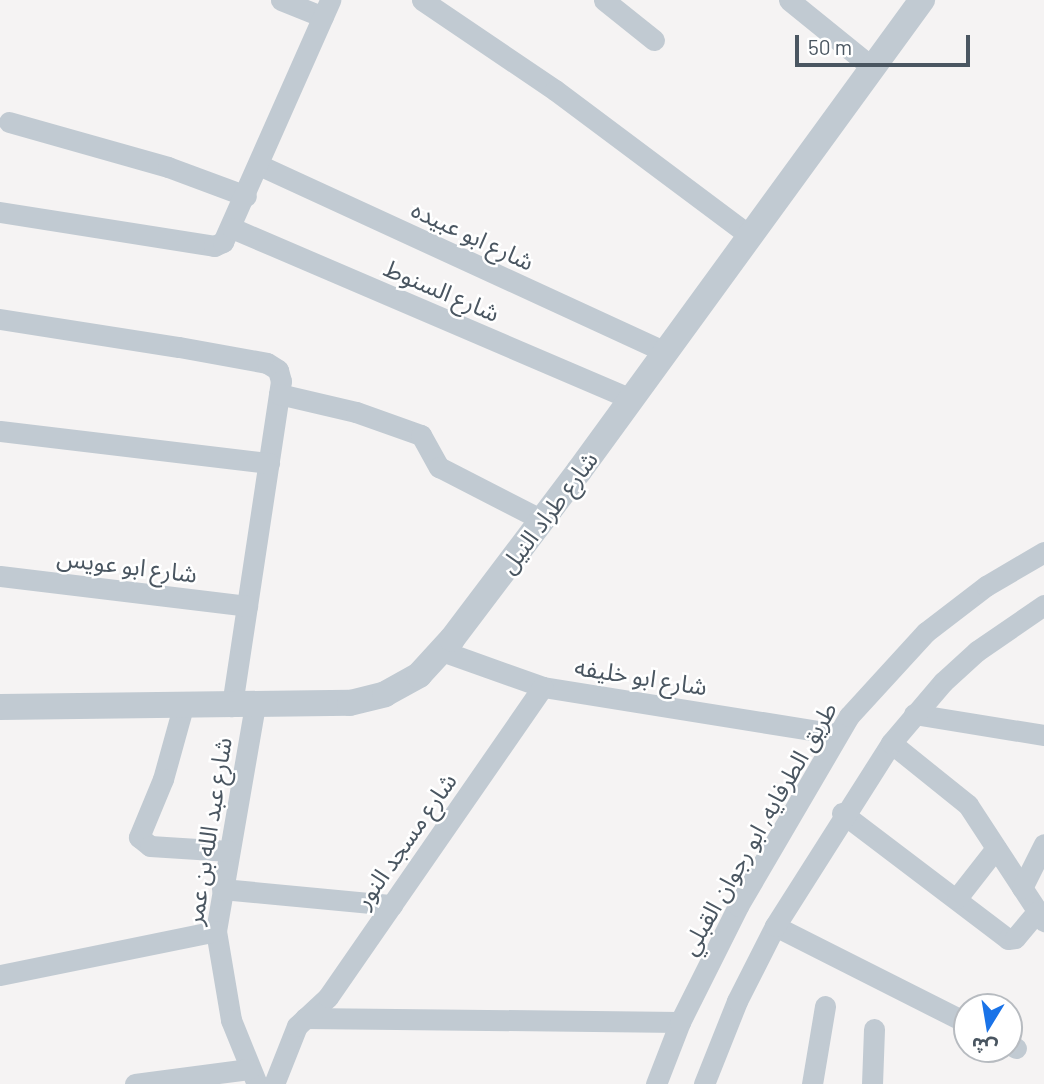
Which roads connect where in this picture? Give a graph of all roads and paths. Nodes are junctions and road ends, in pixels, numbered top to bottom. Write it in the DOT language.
graph roads {
  1 [pos="281,0"];
  2 [pos="422,0"];
  3 [pos="604,0"];
  4 [pos="789,0"];
  5 [pos="922,0"];
  6 [pos="326,8"];
  7 [pos="654,40"];
  8 [pos="873,68"];
  9 [pos="9,122"];
  10 [pos="259,165"];
  11 [pos="246,196"];
  12 [pos="0,212"];
  13 [pos="232,228"];
  14 [pos="750,236"];
  15 [pos="0,319"];
  16 [pos="666,352"];
  17 [pos="279,394"];
  18 [pos="631,400"];
  19 [pos="0,431"];
  20 [pos="269,463"];
  21 [pos="542,520"];
  22 [pos="1044,552"];
  23 [pos="0,576"];
  24 [pos="1044,605"];
  25 [pos="247,606"];
  26 [pos="442,651"];
  27 [pos="544,687"];
  28 [pos="244,706"];
  29 [pos="0,707"];
  30 [pos="183,707"];
  31 [pos="914,713"];
  32 [pos="837,734"];
  33 [pos="1044,735"];
  34 [pos="891,743"];
  35 [pos="842,813"];
  36 [pos="1044,844"];
  37 [pos="996,848"];
  38 [pos="229,851"];
  39 [pos="222,888"];
  40 [pos="1022,888"];
  41 [pos="957,898"];
  42 [pos="392,905"];
  43 [pos="1041,917"];
  44 [pos="775,926"];
  45 [pos="216,930"];
  46 [pos="0,975"];
  47 [pos="825,1006"];
  48 [pos="953,1016"];
  49 [pos="304,1018"];
  50 [pos="680,1022"];
  51 [pos="874,1029"];
  52 [pos="253,1076"];
  53 [pos="135,1084"];
  54 [pos="274,1084"];
  55 [pos="656,1084"];
  56 [pos="704,1084"];
  57 [pos="812,1084"];
  58 [pos="872,1084"];
  1 -- 6 [label="street"];
  2 -- 14 [label="street"];
  3 -- 7 [label="street"];
  4 -- 8 [label="street"];
  5 -- 8 [label="street, شارع طراد النيل"];
  6 -- 10 [label="street"];
  8 -- 14 [label="street, شارع طراد النيل"];
  9 -- 11 [label="street"];
  10 -- 11 [label="street"];
  10 -- 16 [label="street, شارع ابو عبيده"];
  11 -- 13 [label="street"];
  12 -- 13 [label="street"];
  13 -- 18 [label="street, شارع السنوط"];
  14 -- 16 [label="street, شارع طراد النيل"];
  15 -- 17 [label="street"];
  16 -- 18 [label="street, شارع طراد النيل"];
  17 -- 20 [label="street, شارع عبد الله بن عمر"];
  17 -- 21 [label="street"];
  18 -- 21 [label="street, شارع طراد النيل"];
  19 -- 20 [label="street"];
  20 -- 25 [label="street, شارع عبد الله بن عمر"];
  21 -- 26 [label="street, شارع طراد النيل"];
  22 -- 32 [label="street, طريق الطرفايه, ابو رجوان القبلي"];
  23 -- 25 [label="street, شارع ابو عويس"];
  24 -- 31 [label="street"];
  25 -- 28 [label="street, شارع عبد الله بن عمر"];
  26 -- 27 [label="street, شارع ابو خليفه"];
  26 -- 28 [label="street, شارع طراد النيل"];
  27 -- 32 [label="street, شارع ابو خليفه"];
  27 -- 42 [label="street, شارع مسجد النور"];
  28 -- 30 [label="street, شارع طراد النيل"];
  28 -- 38 [label="street, شارع عبد الله بن عمر"];
  29 -- 30 [label="street, شارع طراد النيل"];
  30 -- 38 [label="street"];
  31 -- 33 [label="street"];
  31 -- 34 [label="street"];
  32 -- 50 [label="street, طريق الطرفايه, ابو رجوان القبلي"];
  34 -- 35 [label="street"];
  34 -- 37 [label="street"];
  35 -- 41 [label="street"];
  35 -- 44 [label="street"];
  36 -- 40 [label="street"];
  37 -- 40 [label="street"];
  37 -- 41 [label="street"];
  38 -- 39 [label="street, شارع عبد الله بن عمر"];
  39 -- 42 [label="street"];
  39 -- 45 [label="street, شارع عبد الله بن عمر"];
  40 -- 43 [label="street"];
  41 -- 43 [label="street"];
  42 -- 49 [label="street, شارع مسجد النور"];
  44 -- 48 [label="street"];
  44 -- 56 [label="street"];
  45 -- 46 [label="street"];
  45 -- 52 [label="street, شارع عبد الله بن عمر"];
  47 -- 57 [label="street"];
  49 -- 50 [label="street"];
  49 -- 54 [label="street, شارع مسجد النور"];
  50 -- 55 [label="street, طريق الطرفايه, ابو رجوان القبلي"];
  51 -- 58 [label="street"];
  52 -- 53 [label="street"];
}
